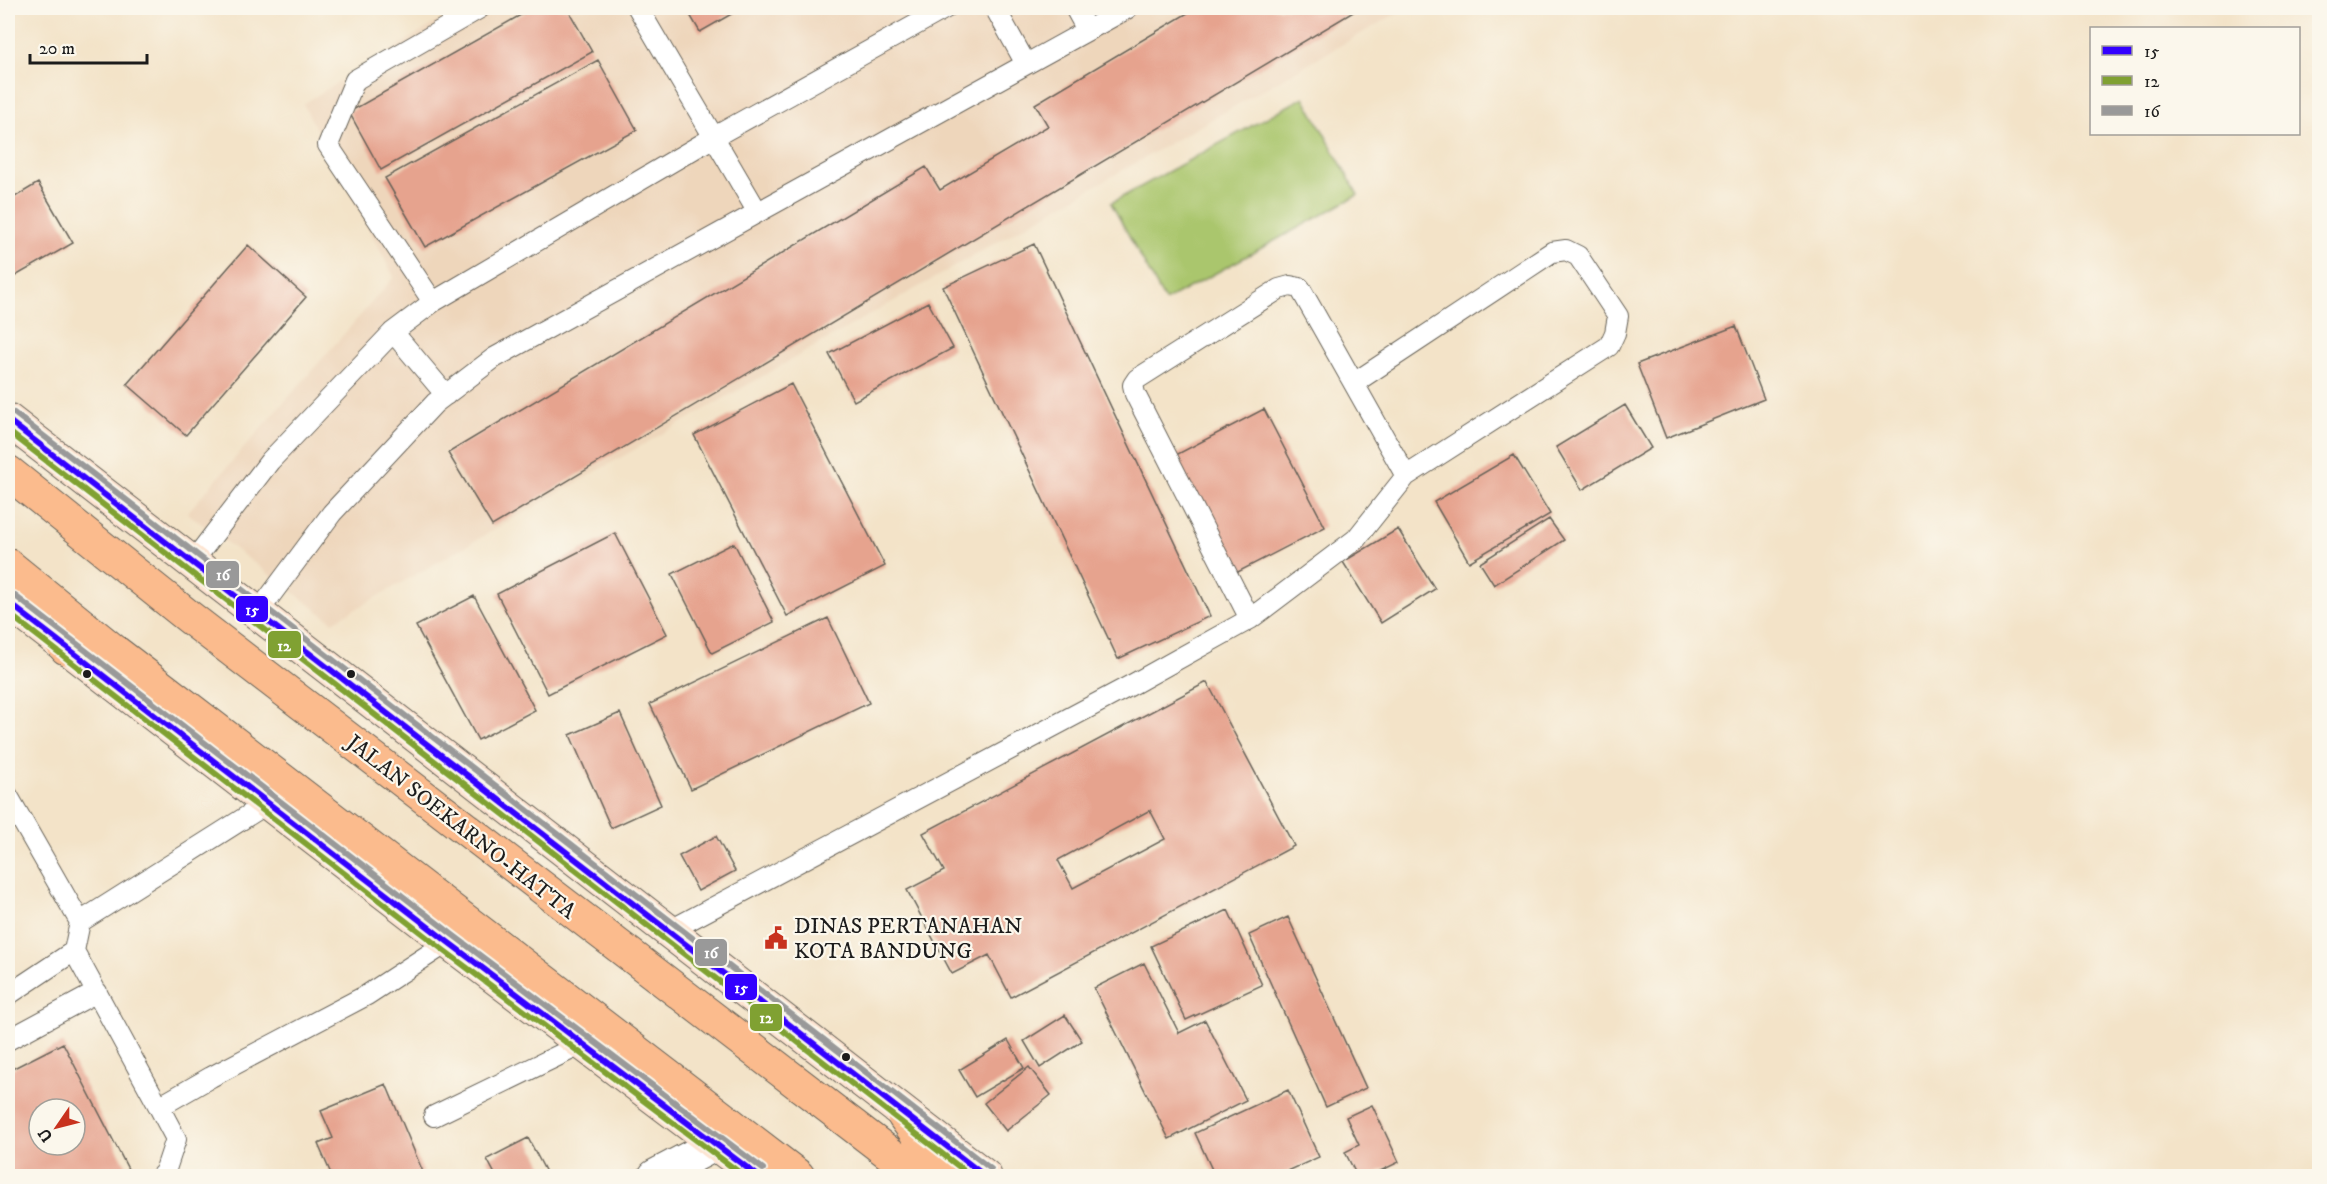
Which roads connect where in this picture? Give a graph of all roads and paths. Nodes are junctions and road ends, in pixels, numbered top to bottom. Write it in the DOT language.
graph roads {
  1 [pos="480,8"];
  2 [pos="638,8"];
  3 [pos="945,8"];
  4 [pos="995,8"];
  5 [pos="1074,8"];
  6 [pos="1128,8"];
  7 [pos="1087,30"];
  8 [pos="1026,64"];
  9 [pos="714,137"];
  10 [pos="757,211"];
  11 [pos="433,302"];
  12 [pos="393,332"];
  13 [pos="1354,383"];
  14 [pos="446,395"];
  15 [pos="8,420"];
  16 [pos="8,472"];
  17 [pos="1406,476"];
  18 [pos="191,564"];
  19 [pos="8,566"];
  20 [pos="8,602"];
  21 [pos="256,615"];
  22 [pos="1250,619"];
  23 [pos="66,648"];
  24 [pos="8,796"];
  25 [pos="268,803"];
  26 [pos="80,922"];
  27 [pos="667,932"];
  28 [pos="448,942"];
  29 [pos="74,951"];
  30 [pos="97,992"];
  31 [pos="8,996"];
  32 [pos="8,1040"];
  33 [pos="582,1044"];
  34 [pos="159,1107"];
  35 [pos="434,1116"];
  36 [pos="904,1116"];
  37 [pos="714,1145"];
  38 [pos="161,1176"];
  39 [pos="655,1176"];
  40 [pos="758,1176"];
  41 [pos="798,1176"];
  42 [pos="919,1176"];
  43 [pos="947,1176"];
  44 [pos="985,1176"];
  1 -- 11 [label="lane"];
  2 -- 9 [label="lane"];
  3 -- 9 [label="lane"];
  4 -- 8 [label="lane"];
  5 -- 7 [label="lane"];
  6 -- 7 [label="lane"];
  7 -- 8 [label="lane"];
  8 -- 10 [label="lane"];
  9 -- 10 [label="lane"];
  9 -- 11 [label="lane"];
  10 -- 14 [label="lane"];
  11 -- 12 [label="lane"];
  12 -- 14 [label="lane"];
  12 -- 18 [label="lane"];
  13 -- 17 [label="lane"];
  13 -- 17 [label="lane"];
  13 -- 22 [label="lane"];
  14 -- 21 [label="lane"];
  15 -- 18 [label="main road, JALAN SOEKARNO-HATTA"];
  16 -- 42 [label="highway, JALAN SOEKARNO-HATTA"];
  17 -- 22 [label="lane"];
  18 -- 21 [label="main road, JALAN SOEKARNO-HATTA"];
  19 -- 23 [label="highway"];
  19 -- 41 [label="highway"];
  20 -- 23 [label="main road"];
  21 -- 27 [label="main road, JALAN SOEKARNO-HATTA"];
  22 -- 27 [label="lane"];
  23 -- 25 [label="main road"];
  24 -- 26 [label="lane"];
  25 -- 26 [label="lane"];
  25 -- 28 [label="main road"];
  26 -- 29 [label="lane"];
  27 -- 36 [label="main road, JALAN SOEKARNO-HATTA"];
  28 -- 33 [label="main road"];
  28 -- 34 [label="lane"];
  29 -- 30 [label="lane"];
  29 -- 31 [label="lane"];
  30 -- 32 [label="lane"];
  30 -- 34 [label="lane"];
  33 -- 35 [label="lane"];
  33 -- 37 [label="main road"];
  34 -- 38 [label="lane"];
  36 -- 43 [label="highway"];
  36 -- 44 [label="main road, JALAN SOEKARNO-HATTA"];
  37 -- 39 [label="street"];
  37 -- 40 [label="main road"];
}
